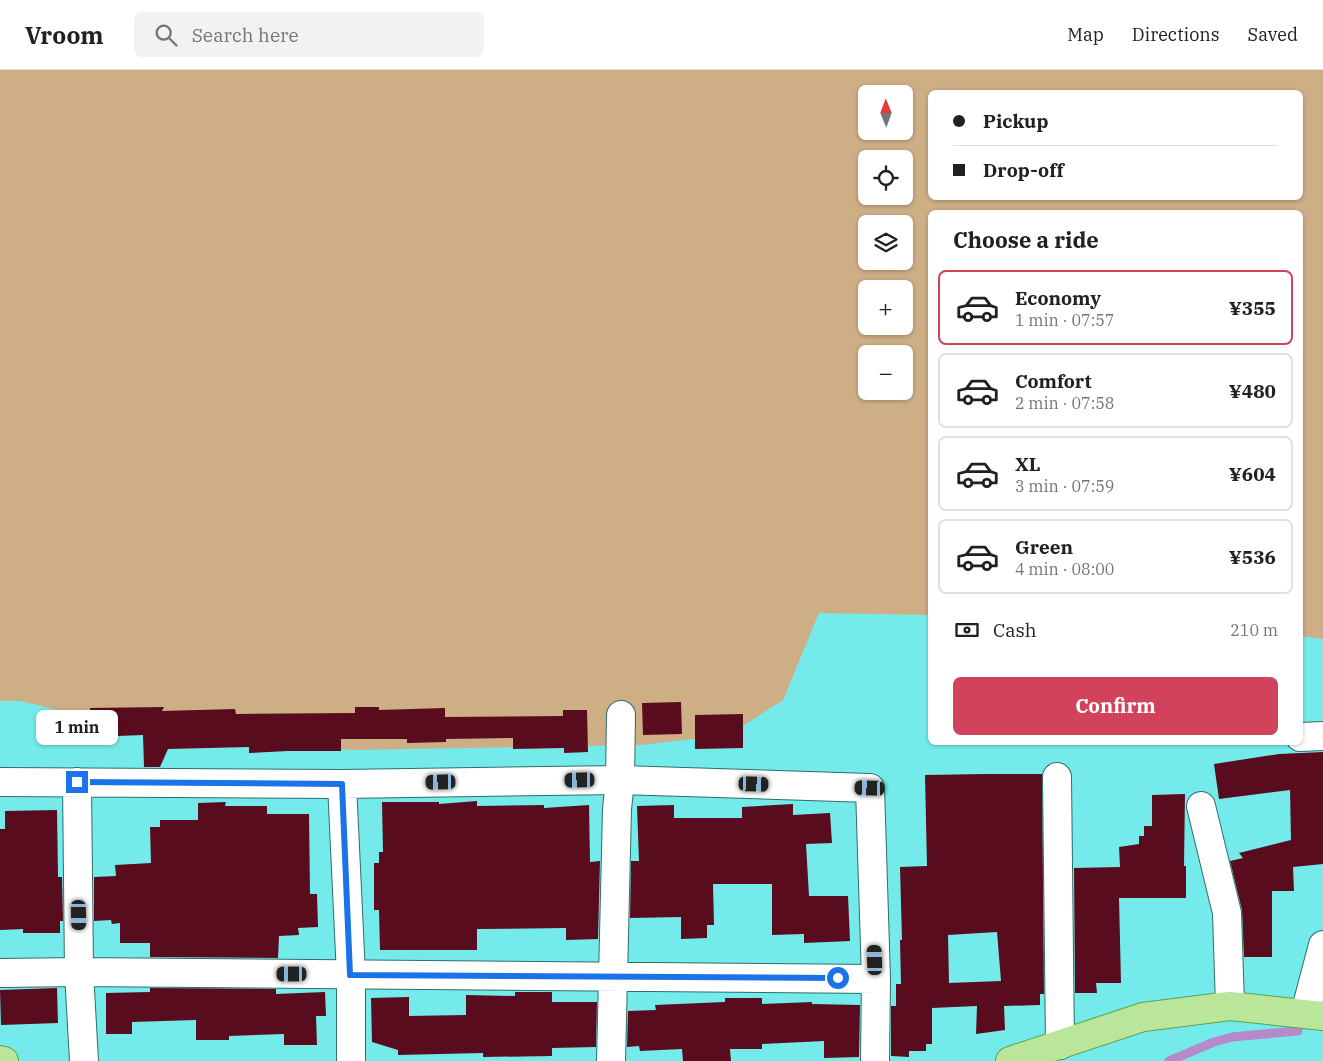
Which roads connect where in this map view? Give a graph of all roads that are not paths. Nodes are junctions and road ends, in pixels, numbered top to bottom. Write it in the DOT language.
graph roads {
  1 [pos="621,715"];
  2 [pos="1323,736"];
  3 [pos="1303,737"];
  4 [pos="1057,777"];
  5 [pos="620,780"];
  6 [pos="0,782"];
  7 [pos="77,782"];
  8 [pos="342,784"];
  9 [pos="1200,806"];
  10 [pos="1323,945"];
  11 [pos="79,972"];
  12 [pos="0,973"];
  13 [pos="350,975"];
  14 [pos="612,975"];
  15 [pos="876,979"];
  16 [pos="1230,1006"];
  17 [pos="1314,1014"];
  18 [pos="1060,1045"];
  19 [pos="0,1060"];
  20 [pos="4,1061"];
  21 [pos="84,1061"];
  22 [pos="351,1061"];
  23 [pos="610,1061"];
  24 [pos="875,1061"];
  25 [pos="1010,1061"];
  1 -- 5 [label="street"];
  2 -- 3 [label="street"];
  4 -- 18 [label="street"];
  5 -- 8 [label="street"];
  5 -- 14 [label="street"];
  5 -- 15 [label="street"];
  6 -- 7 [label="street"];
  7 -- 8 [label="street"];
  7 -- 11 [label="street"];
  8 -- 13 [label="street"];
  9 -- 16 [label="street"];
  10 -- 17 [label="street"];
  11 -- 12 [label="street"];
  11 -- 13 [label="street"];
  11 -- 21 [label="street"];
  13 -- 14 [label="street"];
  13 -- 22 [label="street"];
  14 -- 15 [label="street"];
  14 -- 23 [label="street"];
  15 -- 24 [label="street"];
  16 -- 17 [label="main road"];
  16 -- 18 [label="main road"];
  18 -- 25 [label="main road"];
  19 -- 20 [label="main road"];
}
